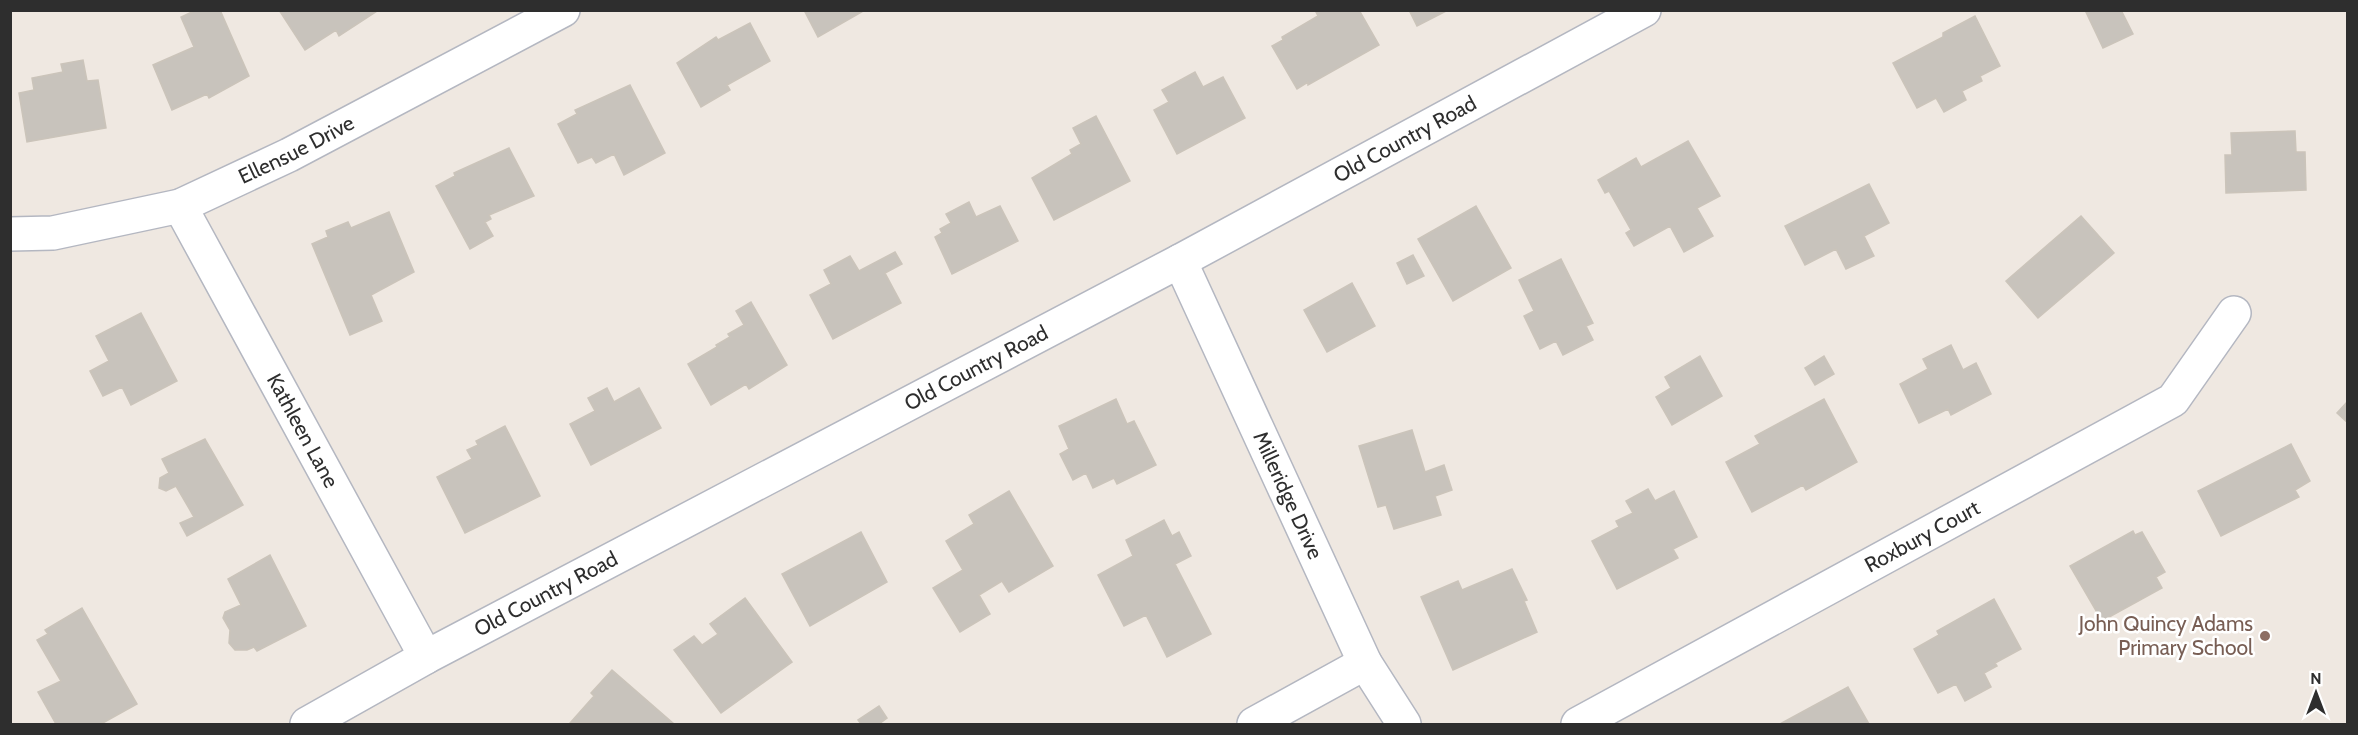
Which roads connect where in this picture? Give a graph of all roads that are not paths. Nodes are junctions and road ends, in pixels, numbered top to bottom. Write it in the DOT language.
graph roads {
  1 [pos="563,10"];
  2 [pos="1644,10"];
  3 [pos="180,206"];
  4 [pos="10,234"];
  5 [pos="1180,261"];
  6 [pos="2234,313"];
  7 [pos="426,657"];
  8 [pos="1365,663"];
  9 [pos="307,724"];
  10 [pos="1254,724"];
  11 [pos="1404,724"];
  12 [pos="1578,724"];
  1 -- 3 [label="street, Ellensue Drive"];
  2 -- 5 [label="street, Old Country Road"];
  3 -- 4 [label="street, Ellensue Drive"];
  3 -- 7 [label="street, Kathleen Lane"];
  5 -- 7 [label="street, Old Country Road"];
  5 -- 8 [label="street, Milleridge Drive"];
  6 -- 12 [label="street, Roxbury Court"];
  7 -- 9 [label="street, Old Country Road"];
  8 -- 10 [label="street"];
  8 -- 11 [label="street, Milleridge Drive"];
}
